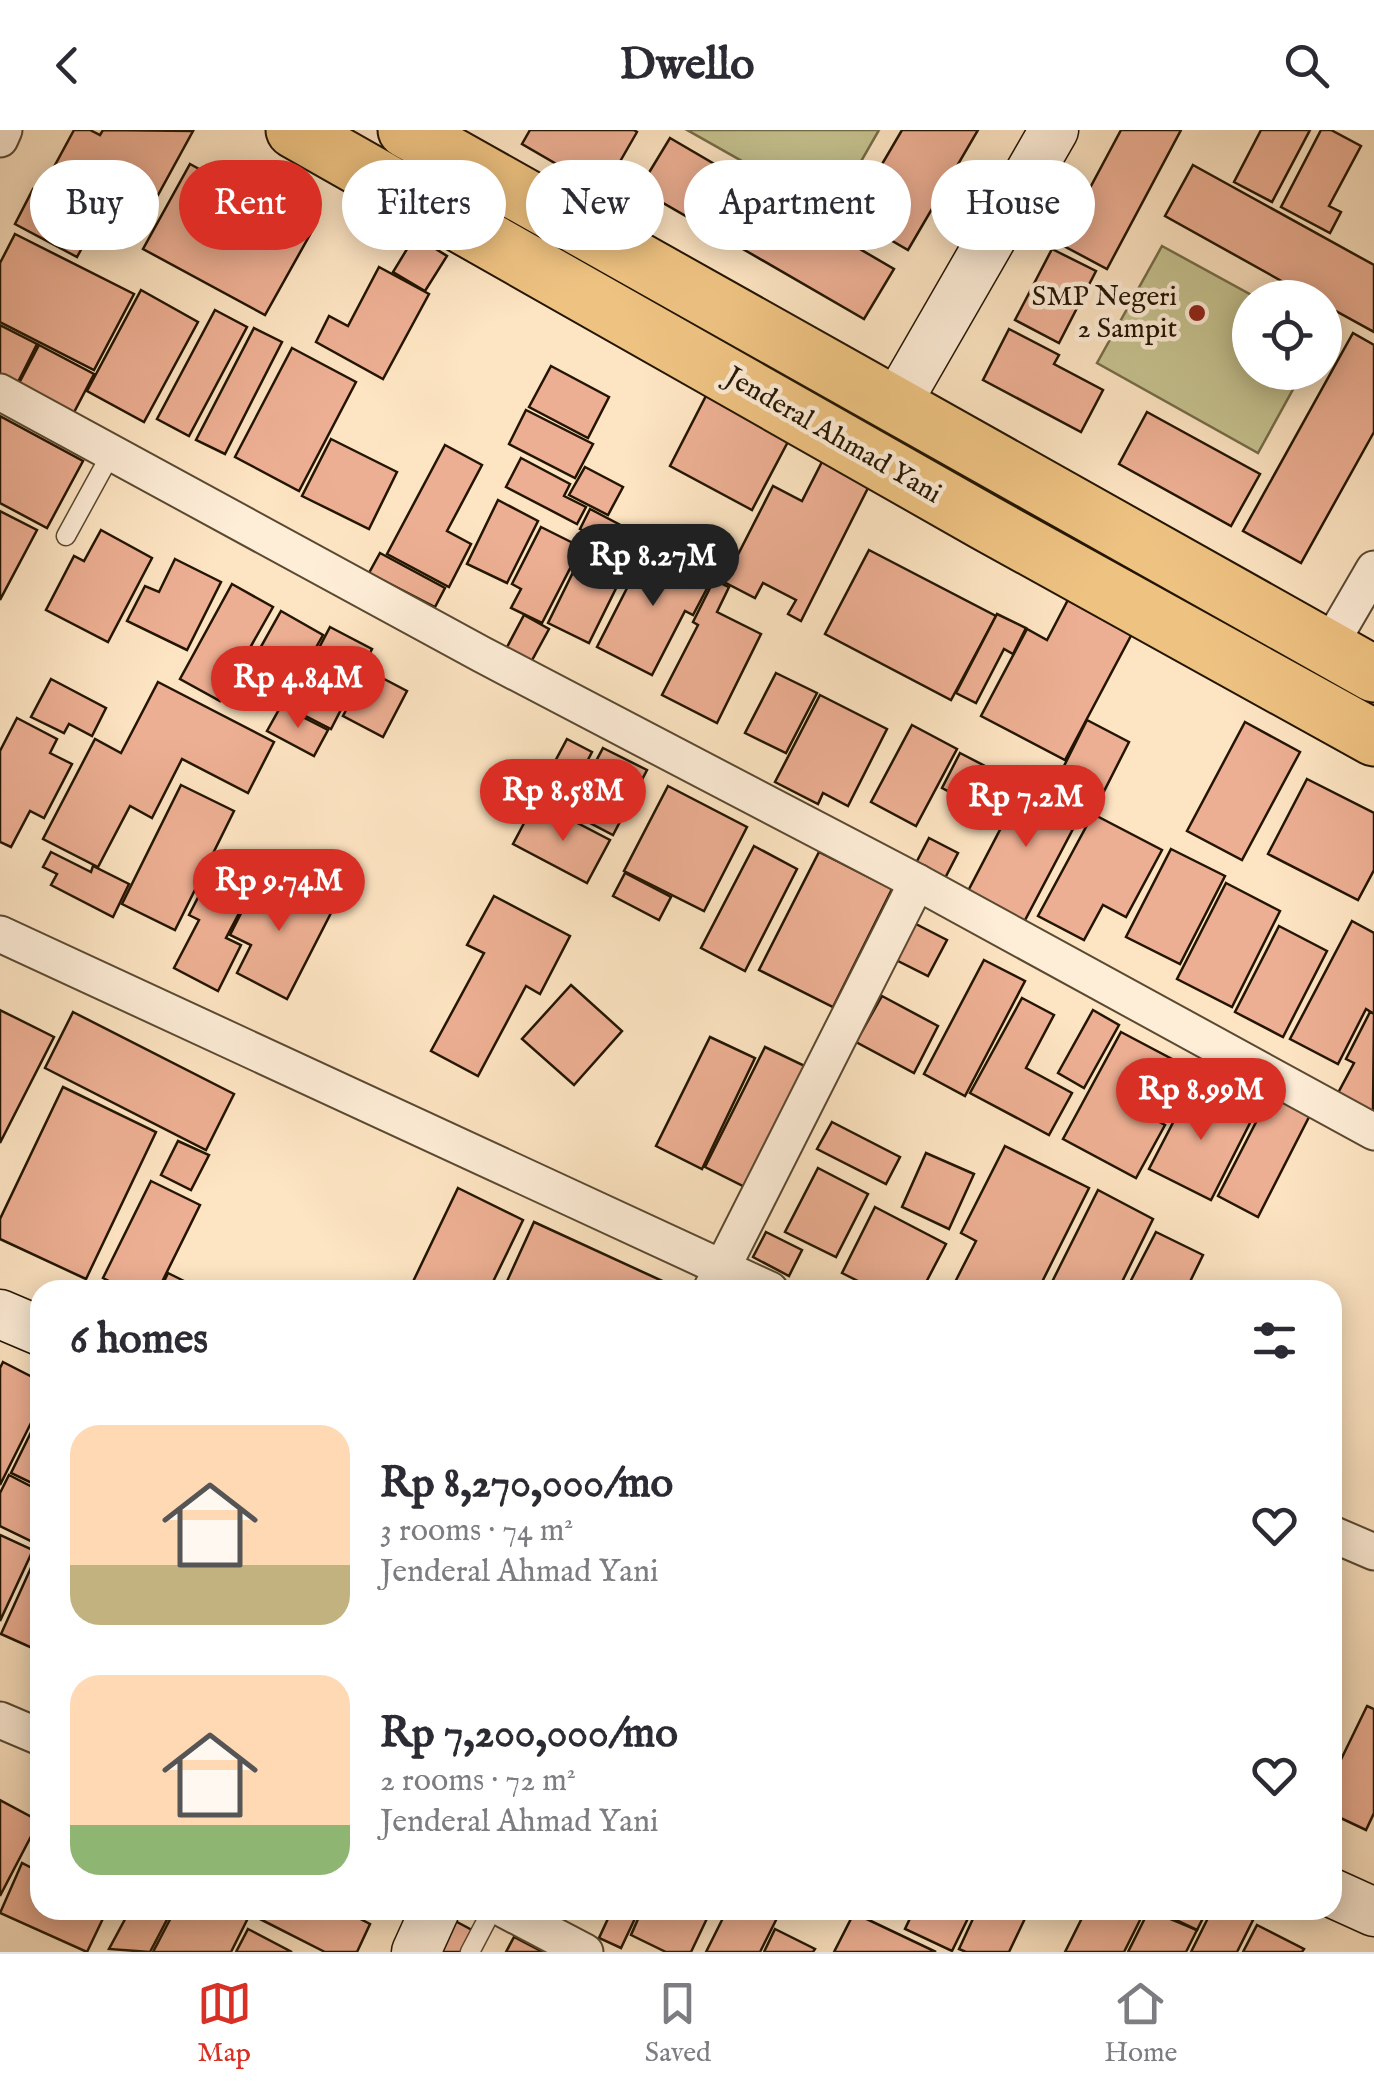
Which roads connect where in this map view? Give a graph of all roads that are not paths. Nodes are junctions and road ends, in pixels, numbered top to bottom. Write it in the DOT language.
graph roads {
  1 [pos="4,130"];
  2 [pos="294,130"];
  3 [pos="406,130"];
  4 [pos="1054,130"];
  5 [pos="0,139"];
  6 [pos="0,392"];
  7 [pos="895,406"];
  8 [pos="112,452"];
  9 [pos="66,536"];
  10 [pos="1374,570"];
  11 [pos="1328,648"];
  12 [pos="1374,674"];
  13 [pos="1374,738"];
  14 [pos="917,882"];
  15 [pos="0,934"];
  16 [pos="1374,1132"];
  17 [pos="716,1280"];
  18 [pos="0,1314"];
  19 [pos="30,1327"];
  20 [pos="1342,1538"];
  21 [pos="1374,1552"];
  22 [pos="0,1720"];
  23 [pos="30,1733"];
  24 [pos="1342,1898"];
  25 [pos="1374,1912"];
  26 [pos="430,1920"];
  27 [pos="487,1920"];
  28 [pos="524,1920"];
  29 [pos="416,1952"];
  30 [pos="470,1952"];
  31 [pos="585,1952"];
  1 -- 5 [label="street"];
  2 -- 13 [label="highway, Jenderal Ahmad Yani"];
  3 -- 7 [label="highway, Jenderal Ahmad Yani"];
  4 -- 7 [label="street"];
  6 -- 8 [label="street"];
  7 -- 11 [label="highway, Jenderal Ahmad Yani"];
  8 -- 9 [label="lane"];
  8 -- 14 [label="street"];
  10 -- 11 [label="street"];
  11 -- 12 [label="highway, Jenderal Ahmad Yani"];
  14 -- 16 [label="street"];
  14 -- 17 [label="street"];
  15 -- 17 [label="street"];
  18 -- 19 [label="street"];
  20 -- 21 [label="street"];
  22 -- 23 [label="street"];
  24 -- 25 [label="street"];
  26 -- 29 [label="street"];
  27 -- 30 [label="lane"];
  28 -- 31 [label="street"];
}
